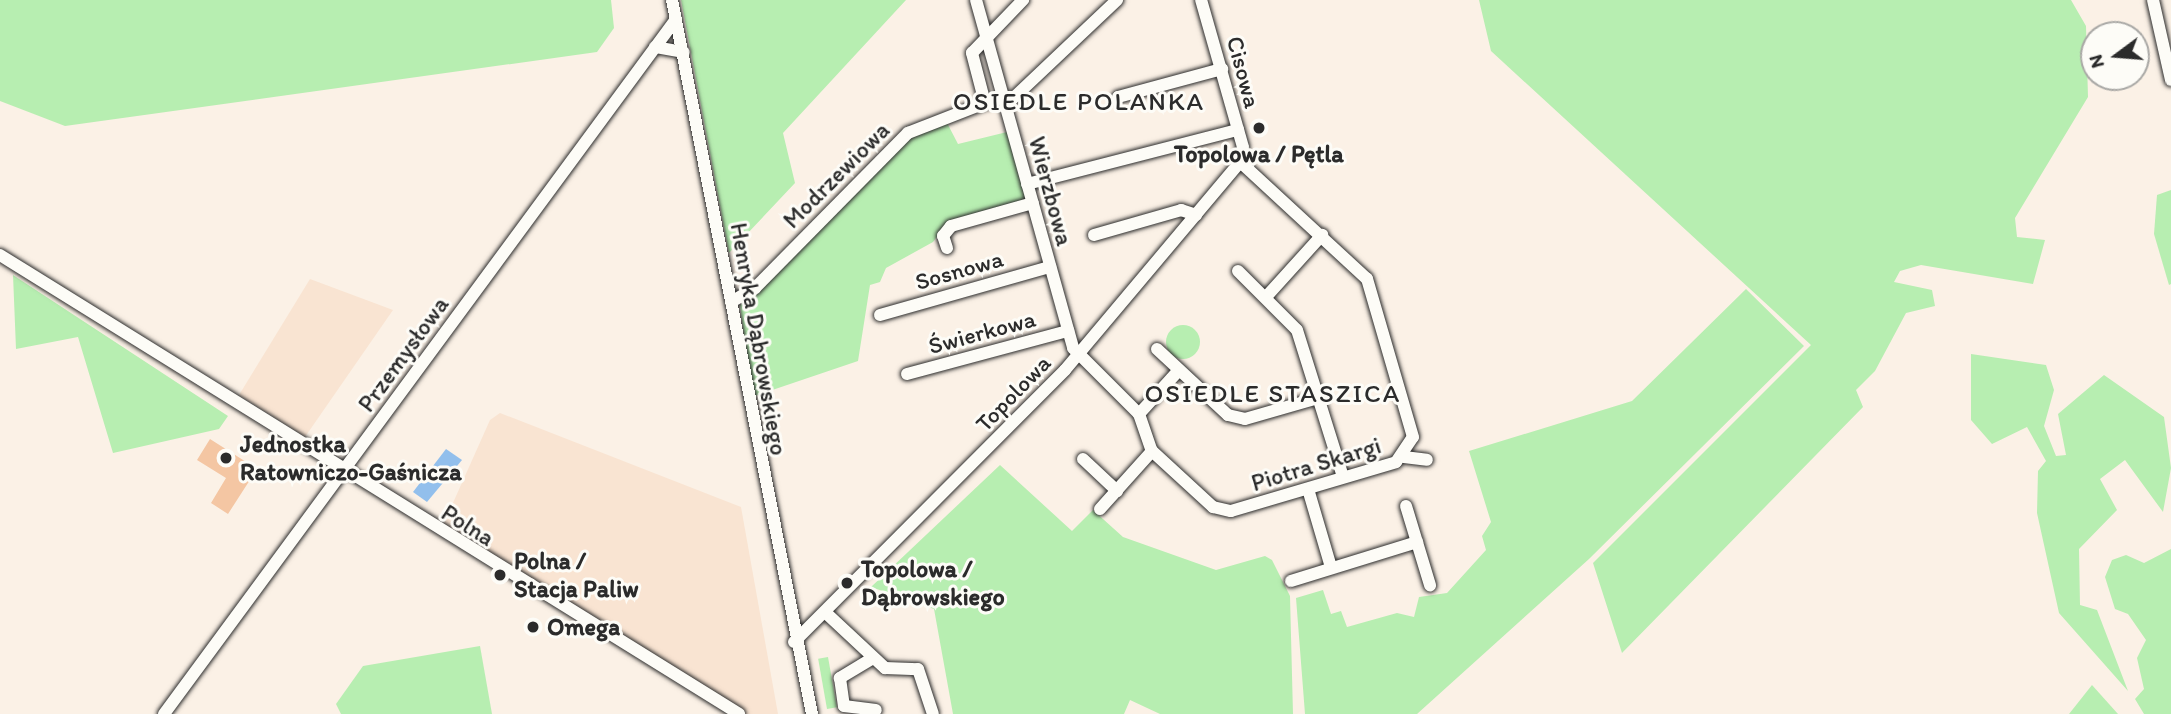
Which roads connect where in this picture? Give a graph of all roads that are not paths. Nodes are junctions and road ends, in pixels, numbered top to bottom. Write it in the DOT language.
graph roads {
  1 [pos="672,0"];
  2 [pos="976,0"];
  3 [pos="1023,0"];
  4 [pos="1117,0"];
  5 [pos="1201,0"];
  6 [pos="2153,0"];
  7 [pos="677,19"];
  8 [pos="986,36"];
  9 [pos="655,47"];
  10 [pos="684,52"];
  11 [pos="1222,69"];
  12 [pos="2171,79"];
  13 [pos="1118,97"];
  14 [pos="1005,102"];
  15 [pos="985,103"];
  16 [pos="1238,130"];
  17 [pos="1242,159"];
  18 [pos="1027,184"];
  19 [pos="1033,203"];
  20 [pos="1196,215"];
  21 [pos="1094,235"];
  22 [pos="1322,235"];
  23 [pos="947,248"];
  24 [pos="0,255"];
  25 [pos="1050,267"];
  26 [pos="1238,271"];
  27 [pos="1266,297"];
  28 [pos="731,302"];
  29 [pos="880,315"];
  30 [pos="1068,331"];
  31 [pos="1157,349"];
  32 [pos="1077,355"];
  33 [pos="1179,370"];
  34 [pos="907,374"];
  35 [pos="1318,398"];
  36 [pos="1139,414"];
  37 [pos="1152,452"];
  38 [pos="1404,457"];
  39 [pos="1083,459"];
  40 [pos="1427,460"];
  41 [pos="342,472"];
  42 [pos="1343,477"];
  43 [pos="1308,489"];
  44 [pos="1117,491"];
  45 [pos="1406,506"];
  46 [pos="1100,509"];
  47 [pos="1417,542"];
  48 [pos="1331,567"];
  49 [pos="1291,581"];
  50 [pos="1430,585"];
  51 [pos="826,613"];
  52 [pos="794,642"];
  53 [pos="873,659"];
  54 [pos="803,686"];
  55 [pos="876,710"];
  56 [pos="164,714"];
  57 [pos="739,714"];
  58 [pos="803,714"];
  59 [pos="812,714"];
  60 [pos="933,714"];
  1 -- 7 [label="street, Henryka Dąbrowskiego"];
  2 -- 8 [label="street"];
  3 -- 8 [label="street"];
  4 -- 14 [label="street"];
  5 -- 11 [label="street, Cisowa"];
  6 -- 12 [label="street"];
  7 -- 9 [label="street, Przemysłowa"];
  7 -- 10 [label="street, Henryka Dąbrowskiego"];
  8 -- 14 [label="street, Wierzbowa"];
  8 -- 15 [label="street"];
  9 -- 10 [label="street"];
  9 -- 41 [label="street, Przemysłowa"];
  10 -- 28 [label="street, Henryka Dąbrowskiego"];
  11 -- 13 [label="street"];
  11 -- 16 [label="street, Cisowa"];
  14 -- 15 [label="street, Modrzewiowa"];
  14 -- 18 [label="street, Wierzbowa"];
  15 -- 28 [label="street, Modrzewiowa"];
  16 -- 17 [label="street, Cisowa"];
  16 -- 18 [label="street"];
  17 -- 20 [label="street, Topolowa"];
  17 -- 22 [label="street, Piotra Skargi"];
  18 -- 19 [label="street, Wierzbowa"];
  19 -- 23 [label="street"];
  19 -- 25 [label="street, Wierzbowa"];
  20 -- 21 [label="street"];
  20 -- 32 [label="street, Topolowa"];
  22 -- 27 [label="street"];
  22 -- 38 [label="street, Piotra Skargi"];
  24 -- 41 [label="street, Polna"];
  25 -- 29 [label="street, Sosnowa"];
  25 -- 30 [label="street, Wierzbowa"];
  26 -- 27 [label="street"];
  27 -- 35 [label="street"];
  28 -- 52 [label="street, Henryka Dąbrowskiego"];
  30 -- 32 [label="street, Wierzbowa"];
  30 -- 34 [label="street, Świerkowa"];
  31 -- 33 [label="street"];
  32 -- 36 [label="street"];
  32 -- 51 [label="street, Topolowa"];
  33 -- 35 [label="street"];
  33 -- 36 [label="street"];
  35 -- 42 [label="street"];
  36 -- 37 [label="street"];
  37 -- 43 [label="street, Piotra Skargi"];
  37 -- 44 [label="street"];
  38 -- 40 [label="street"];
  38 -- 42 [label="street, Piotra Skargi"];
  39 -- 44 [label="street"];
  41 -- 56 [label="street, Przemysłowa"];
  41 -- 57 [label="street, Polna"];
  42 -- 43 [label="street, Piotra Skargi"];
  43 -- 48 [label="street"];
  44 -- 46 [label="street"];
  45 -- 47 [label="street"];
  47 -- 48 [label="street"];
  47 -- 50 [label="street"];
  48 -- 49 [label="street"];
  51 -- 52 [label="street, Topolowa"];
  51 -- 53 [label="street"];
  52 -- 54 [label="street, Henryka Dąbrowskiego"];
  53 -- 55 [label="street"];
  53 -- 60 [label="street"];
  54 -- 58 [label="street"];
  54 -- 59 [label="street"];
}
